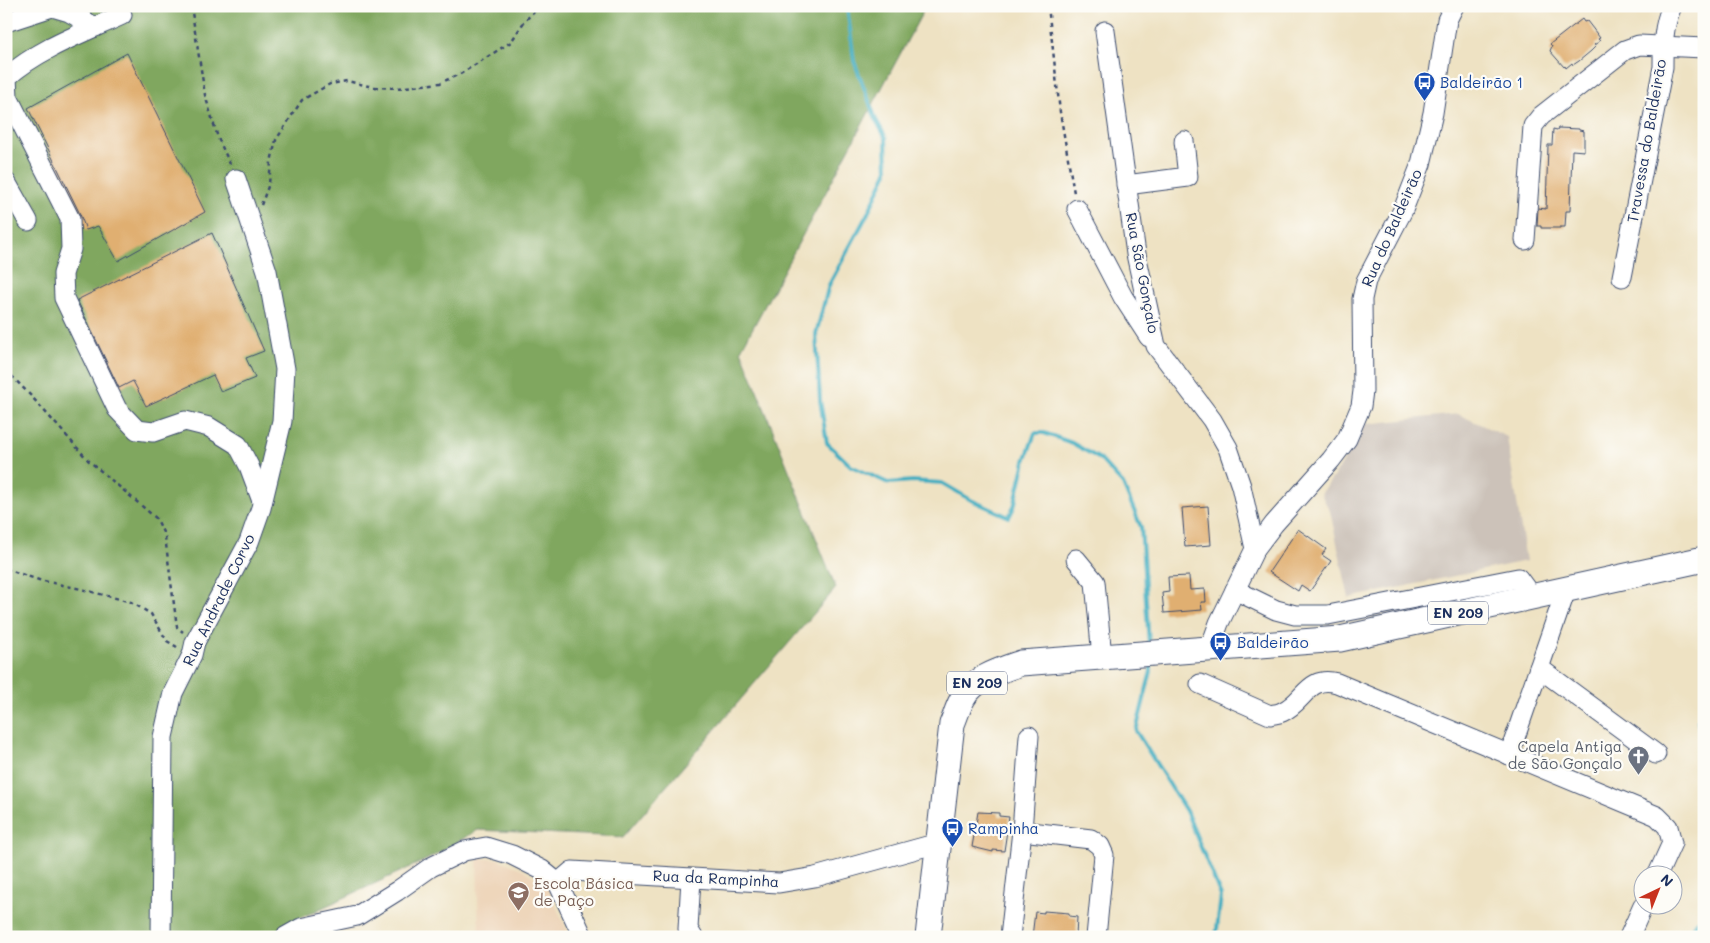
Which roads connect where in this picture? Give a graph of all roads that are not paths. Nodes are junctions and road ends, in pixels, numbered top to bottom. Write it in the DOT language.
graph roads {
  1 [pos="1454,6"];
  2 [pos="1672,6"];
  3 [pos="122,15"];
  4 [pos="6,22"];
  5 [pos="95,27"];
  6 [pos="1105,32"];
  7 [pos="1663,46"];
  8 [pos="1704,48"];
  9 [pos="1184,141"];
  10 [pos="236,180"];
  11 [pos="6,182"];
  12 [pos="1126,186"];
  13 [pos="1077,210"];
  14 [pos="28,221"];
  15 [pos="1525,240"];
  16 [pos="1622,277"];
  17 [pos="1156,346"];
  18 [pos="262,501"];
  19 [pos="1255,549"];
  20 [pos="1076,559"];
  21 [pos="1704,559"];
  22 [pos="1235,590"];
  23 [pos="1566,590"];
  24 [pos="1532,597"];
  25 [pos="1210,648"];
  26 [pos="1102,656"];
  27 [pos="1539,668"];
  28 [pos="1200,684"];
  29 [pos="1029,736"];
  30 [pos="1656,754"];
  31 [pos="1509,755"];
  32 [pos="1022,831"];
  33 [pos="938,843"];
  34 [pos="1662,866"];
  35 [pos="692,879"];
  36 [pos="558,883"];
  37 [pos="1638,916"];
  38 [pos="161,937"];
  39 [pos="285,937"];
  40 [pos="583,937"];
  41 [pos="693,937"];
  42 [pos="928,937"];
  43 [pos="1010,937"];
  44 [pos="1096,937"];
  45 [pos="1629,937"];
  1 -- 19 [label="street, Rua do Baldeirão"];
  2 -- 7 [label="street, Travessa do Baldeirão"];
  3 -- 5 [label="street"];
  4 -- 5 [label="street"];
  5 -- 18 [label="street"];
  6 -- 12 [label="street, Rua São Gonçalo"];
  7 -- 8 [label="street"];
  7 -- 15 [label="street"];
  7 -- 16 [label="street, Travessa do Baldeirão"];
  9 -- 12 [label="street"];
  10 -- 18 [label="street, Rua Andrade Corvo"];
  11 -- 14 [label="street"];
  12 -- 17 [label="street, Rua São Gonçalo"];
  13 -- 17 [label="street"];
  17 -- 19 [label="street, Rua São Gonçalo"];
  18 -- 38 [label="street, Rua Andrade Corvo"];
  19 -- 22 [label="street, Rua do Baldeirão"];
  20 -- 26 [label="street"];
  21 -- 23 [label="main road, EN 209"];
  22 -- 24 [label="street"];
  22 -- 25 [label="street, Rua do Baldeirão"];
  23 -- 24 [label="main road, EN 209"];
  23 -- 27 [label="street"];
  24 -- 25 [label="main road, EN 209"];
  25 -- 26 [label="main road, EN 209"];
  26 -- 33 [label="main road, EN 209"];
  27 -- 30 [label="street"];
  27 -- 31 [label="street"];
  28 -- 31 [label="street"];
  29 -- 32 [label="street"];
  31 -- 34 [label="street"];
  32 -- 43 [label="street"];
  32 -- 44 [label="street"];
  33 -- 35 [label="street, Rua da Rampinha"];
  33 -- 42 [label="main road, EN 209"];
  35 -- 36 [label="street, Rua da Rampinha"];
  35 -- 41 [label="street"];
  36 -- 39 [label="street"];
  36 -- 40 [label="street"];
  37 -- 45 [label="street"];
}
